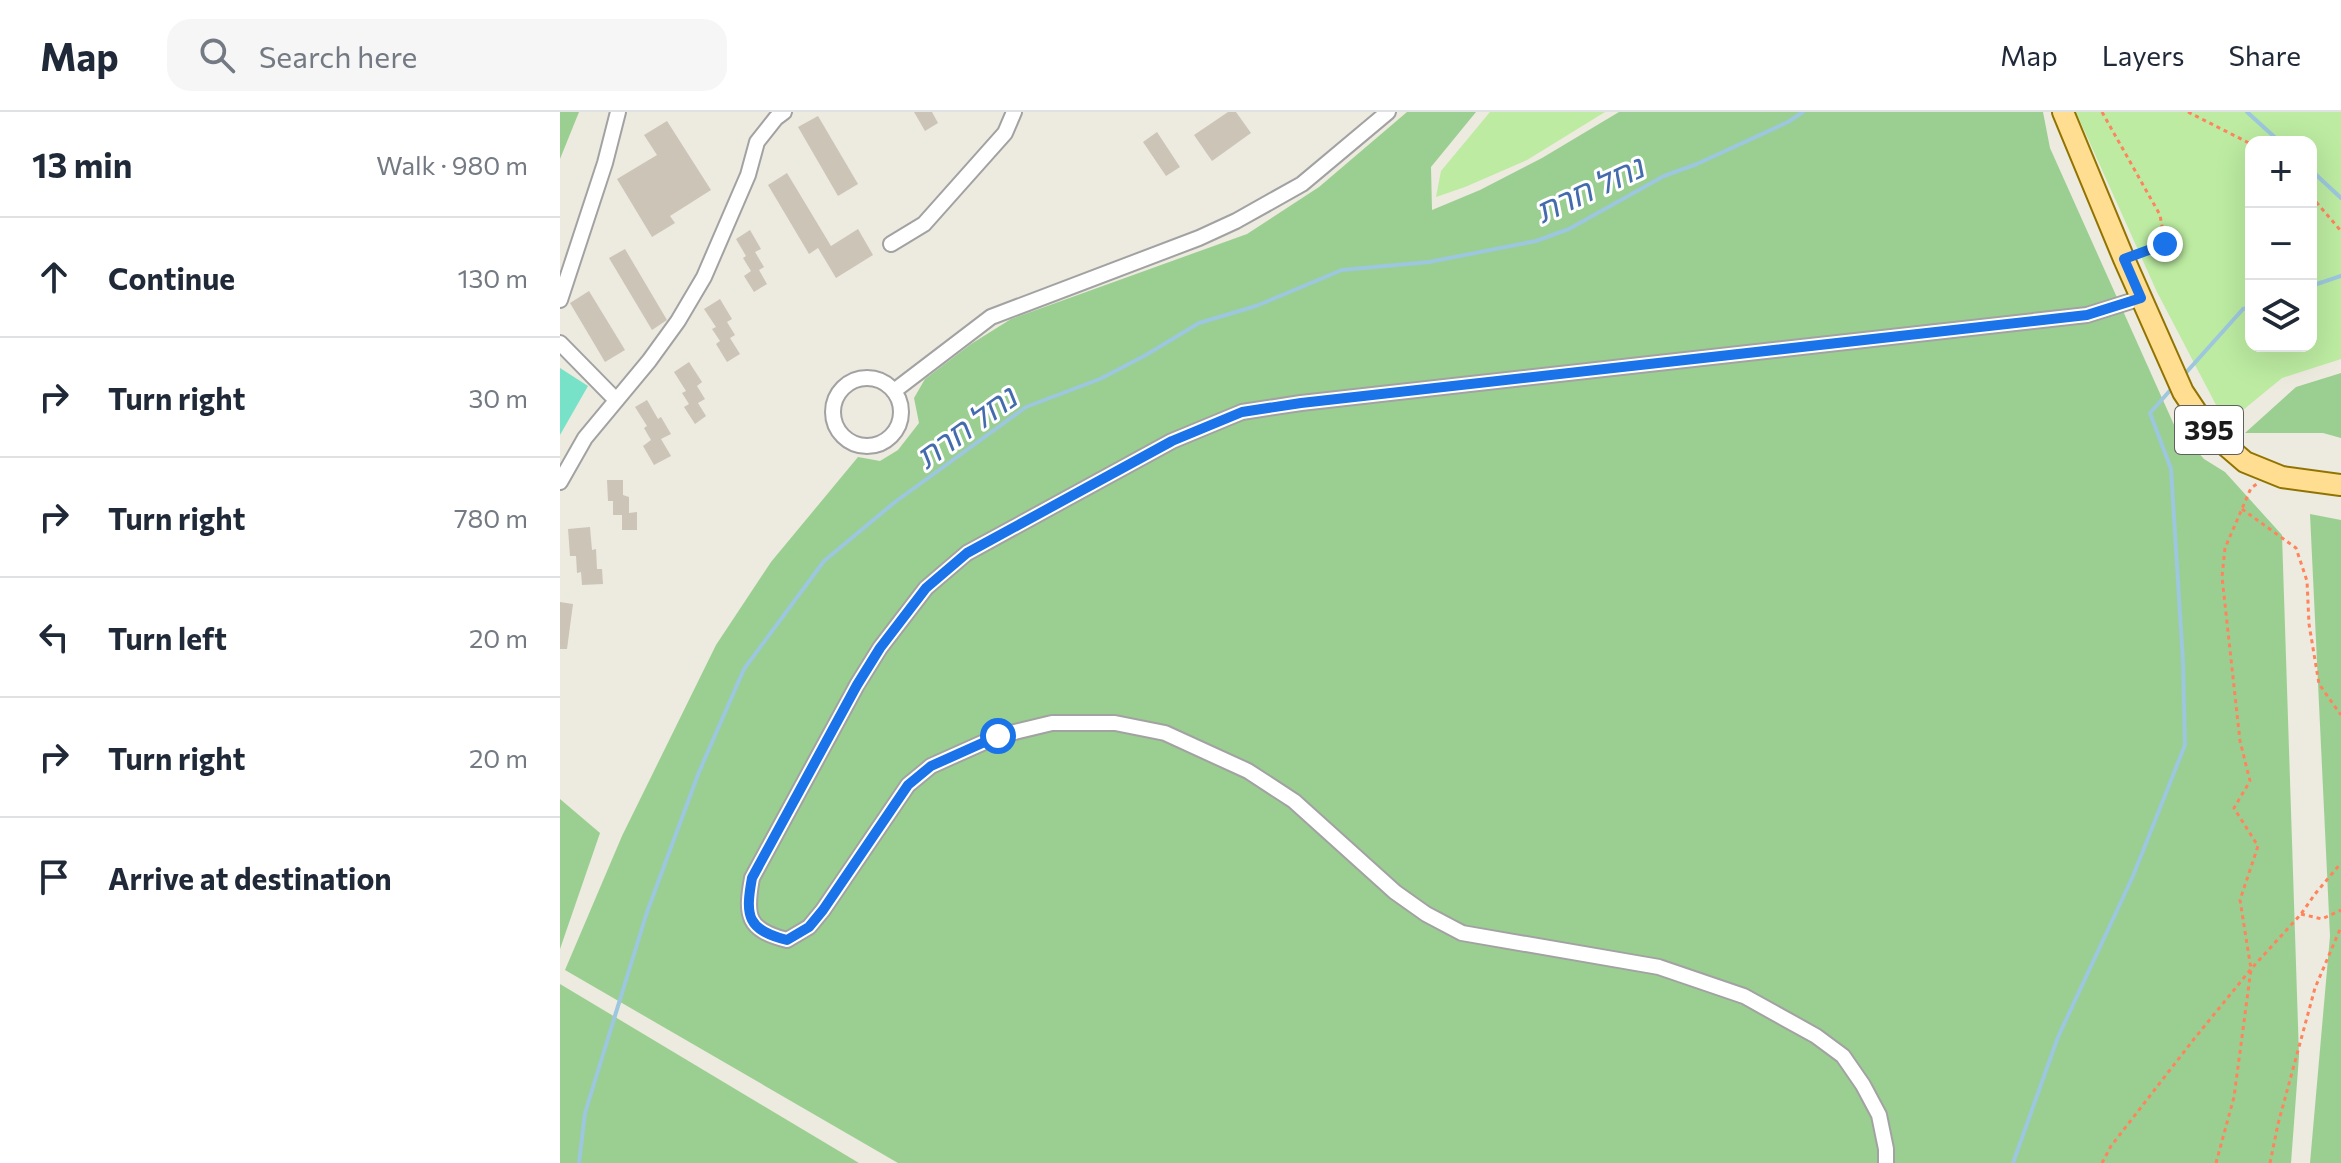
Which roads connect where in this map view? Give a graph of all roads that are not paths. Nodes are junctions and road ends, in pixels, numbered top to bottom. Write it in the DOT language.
graph roads {
  1 [pos="618,112"];
  2 [pos="784,112"];
  3 [pos="1014,112"];
  4 [pos="1388,112"];
  5 [pos="2063,112"];
  6 [pos="891,244"];
  7 [pos="2141,298"];
  8 [pos="560,300"];
  9 [pos="560,343"];
  10 [pos="894,391"];
  11 [pos="616,400"];
  12 [pos="560,482"];
  13 [pos="2341,485"];
  14 [pos="1886,1163"];
  1 -- 8 [label="street"];
  2 -- 11 [label="street"];
  3 -- 6 [label="street"];
  4 -- 10 [label="street"];
  5 -- 7 [label="main road, 395"];
  7 -- 13 [label="main road, 395"];
  7 -- 14 [label="street"];
  9 -- 11 [label="street"];
  10 -- 10 [label="street"];
  11 -- 12 [label="street"];
}
